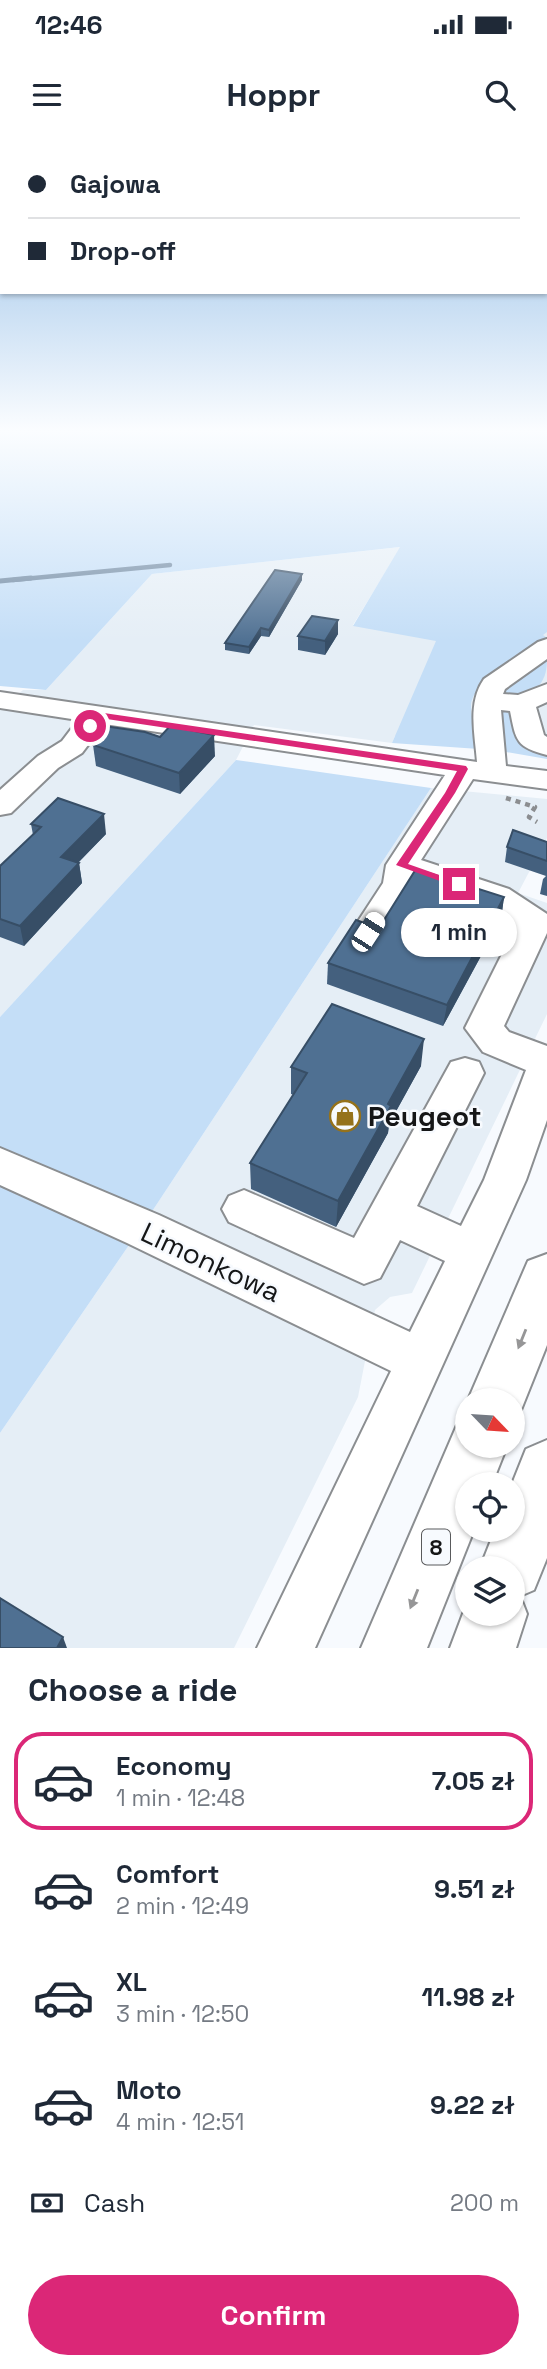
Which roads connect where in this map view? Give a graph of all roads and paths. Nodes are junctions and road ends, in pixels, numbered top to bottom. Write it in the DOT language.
graph roads {
  1 [pos="547,647"];
  2 [pos="547,692"];
  3 [pos="0,700"];
  4 [pos="487,702"];
  5 [pos="522,704"];
  6 [pos="97,715"];
  7 [pos="547,746"];
  8 [pos="477,771"];
  9 [pos="547,780"];
  10 [pos="0,806"];
  11 [pos="532,810"];
  12 [pos="537,822"];
  13 [pos="401,865"];
  14 [pos="368,932"];
  15 [pos="547,1064"];
  16 [pos="465,1073"];
  17 [pos="0,1166"];
  18 [pos="244,1209"];
  19 [pos="391,1215"];
  20 [pos="472,1252"];
  21 [pos="547,1278"];
  22 [pos="421,1361"];
  23 [pos="502,1388"];
  24 [pos="473,1458"];
  25 [pos="547,1470"];
  26 [pos="516,1556"];
  27 [pos="491,1626"];
  28 [pos="286,1648"];
  29 [pos="394,1648"];
  30 [pos="483,1648"];
  1 -- 4 [label="street"];
  2 -- 5 [label="street"];
  3 -- 6 [label="street"];
  4 -- 5 [label="street"];
  4 -- 8 [label="street"];
  5 -- 7 [label="street"];
  6 -- 8 [label="street"];
  6 -- 10 [label="street"];
  8 -- 9 [label="street"];
  8 -- 13 [label="street"];
  11 -- 12 [label="path"];
  13 -- 14 [label="street"];
  13 -- 15 [label="street"];
  15 -- 20 [label="street"];
  16 -- 19 [label="street"];
  17 -- 22 [label="street, Limonkowa"];
  18 -- 19 [label="street"];
  19 -- 20 [label="street"];
  20 -- 22 [label="street"];
  21 -- 23 [label="highway, one-way"];
  22 -- 28 [label="street"];
  24 -- 29 [label="highway, 8, one-way"];
  25 -- 26 [label="highway"];
  27 -- 30 [label="highway"];
}
